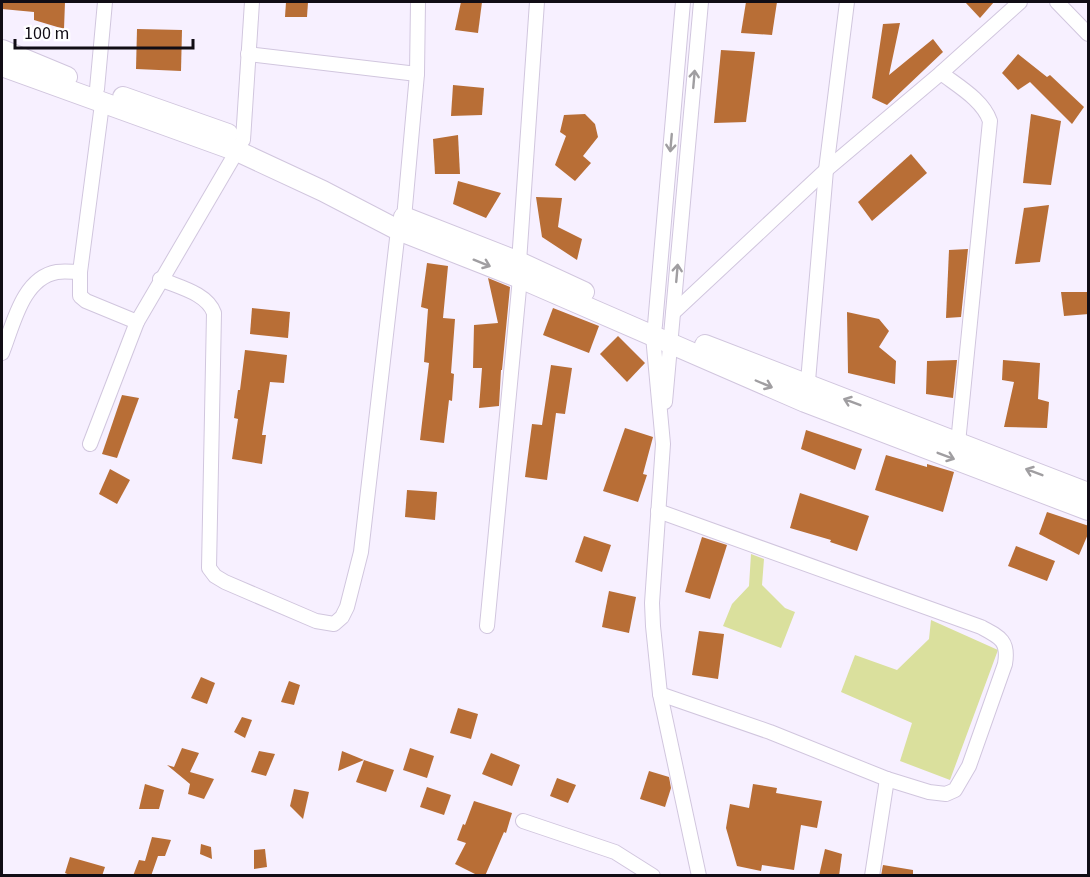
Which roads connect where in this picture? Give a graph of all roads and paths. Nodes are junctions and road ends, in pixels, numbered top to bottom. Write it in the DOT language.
graph roads {
  1 [pos="105,2"];
  2 [pos="252,2"];
  3 [pos="418,2"];
  4 [pos="537,2"];
  5 [pos="683,2"];
  6 [pos="701,2"];
  7 [pos="847,2"];
  8 [pos="1020,2"];
  9 [pos="1057,2"];
  10 [pos="1089,34"];
  11 [pos="2,50"];
  12 [pos="248,54"];
  13 [pos="2,66"];
  14 [pos="941,73"];
  15 [pos="417,74"];
  16 [pos="100,96"];
  17 [pos="240,146"];
  18 [pos="826,170"];
  19 [pos="401,224"];
  20 [pos="520,270"];
  21 [pos="80,272"];
  22 [pos="160,279"];
  23 [pos="137,322"];
  24 [pos="664,330"];
  25 [pos="2,353"];
  26 [pos="807,394"];
  27 [pos="958,442"];
  28 [pos="90,444"];
  29 [pos="1089,493"];
  30 [pos="1089,510"];
  31 [pos="658,511"];
  32 [pos="487,626"];
  33 [pos="660,694"];
  34 [pos="887,778"];
  35 [pos="523,821"];
  36 [pos="653,876"];
  37 [pos="699,876"];
  38 [pos="872,876"];
  1 -- 16 [label="street"];
  2 -- 12 [label="street"];
  3 -- 15 [label="street"];
  4 -- 20 [label="street"];
  5 -- 24 [label="street, one-way"];
  24 -- 6 [label="street, one-way"];
  7 -- 18 [label="street"];
  8 -- 14 [label="street"];
  9 -- 10 [label="street"];
  11 -- 16 [label="main road"];
  12 -- 15 [label="street"];
  12 -- 17 [label="street"];
  13 -- 16 [label="main road"];
  14 -- 18 [label="street"];
  14 -- 27 [label="street"];
  15 -- 19 [label="street"];
  16 -- 17 [label="main road"];
  16 -- 21 [label="street"];
  17 -- 19 [label="main road"];
  17 -- 22 [label="street"];
  18 -- 24 [label="street"];
  18 -- 26 [label="street"];
  19 -- 20 [label="main road"];
  19 -- 22 [label="street"];
  20 -- 24 [label="main road"];
  20 -- 32 [label="street"];
  21 -- 23 [label="street"];
  21 -- 25 [label="street"];
  22 -- 23 [label="street"];
  23 -- 28 [label="street"];
  24 -- 26 [label="main road"];
  24 -- 31 [label="street"];
  27 -- 26 [label="main road, one-way"];
  26 -- 30 [label="main road, one-way"];
  29 -- 27 [label="main road, one-way"];
  31 -- 33 [label="street"];
  31 -- 34 [label="street"];
  33 -- 34 [label="street"];
  33 -- 37 [label="street"];
  34 -- 38 [label="street"];
  35 -- 36 [label="street"];
}
